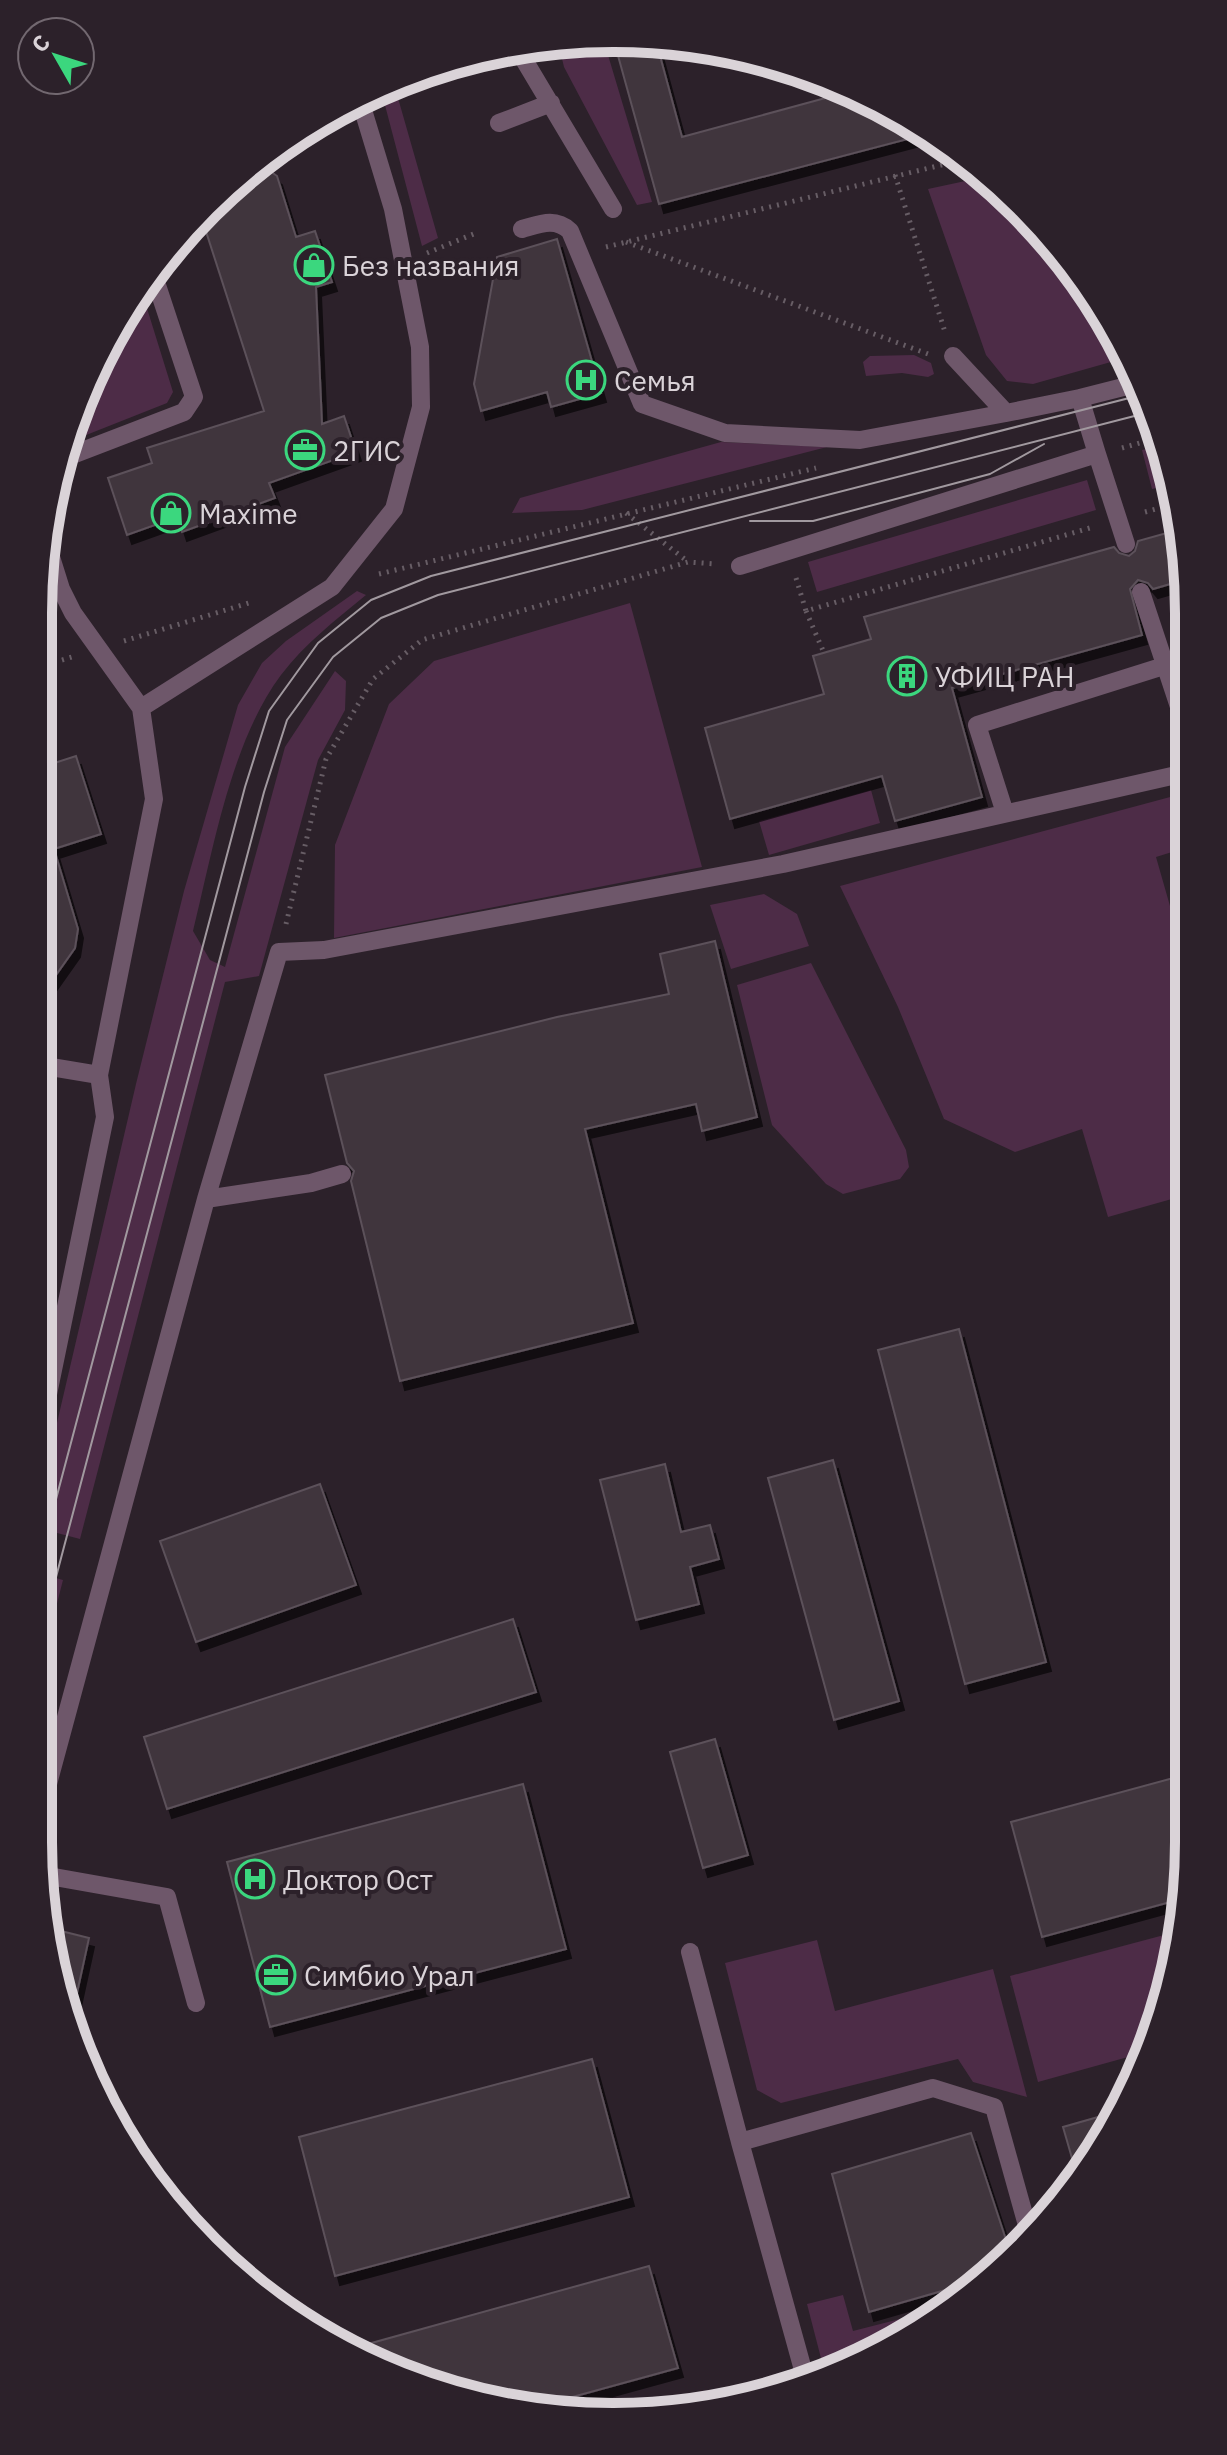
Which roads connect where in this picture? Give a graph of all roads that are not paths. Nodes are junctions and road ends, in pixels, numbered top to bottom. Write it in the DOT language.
graph roads {
  1 [pos="524,60"];
  2 [pos="551,103"];
  3 [pos="363,111"];
  4 [pos="499,123"];
  5 [pos="613,209"];
  6 [pos="522,229"];
  7 [pos="158,287"];
  8 [pos="945,357"];
  9 [pos="1126,386"];
  10 [pos="1080,398"];
  11 [pos="1006,413"];
  12 [pos="76,454"];
  13 [pos="1097,454"];
  14 [pos="1126,544"];
  15 [pos="740,566"];
  16 [pos="54,567"];
  17 [pos="61,589"];
  18 [pos="53,592"];
  19 [pos="1141,592"];
  20 [pos="1167,665"];
  21 [pos="1175,692"];
  22 [pos="141,708"];
  23 [pos="1175,775"];
  24 [pos="1005,813"];
  25 [pos="52,1067"];
  26 [pos="99,1075"];
  27 [pos="342,1174"];
  28 [pos="206,1199"];
  29 [pos="52,1375"];
  30 [pos="52,1769"];
  31 [pos="53,1877"];
  32 [pos="690,1952"];
  33 [pos="196,2003"];
  34 [pos="740,2142"];
  35 [pos="1026,2223"];
  36 [pos="803,2370"];
  1 -- 2 [label="lane"];
  2 -- 4 [label="lane"];
  2 -- 5 [label="lane"];
  3 -- 22 [label="lane"];
  6 -- 11 [label="lane"];
  7 -- 12 [label="lane"];
  8 -- 11 [label="lane"];
  9 -- 10 [label="lane"];
  10 -- 11 [label="lane"];
  10 -- 13 [label="lane"];
  13 -- 14 [label="lane"];
  13 -- 15 [label="lane"];
  16 -- 17 [label="lane"];
  17 -- 18 [label="lane"];
  17 -- 22 [label="lane"];
  19 -- 20 [label="lane"];
  20 -- 21 [label="lane"];
  20 -- 24 [label="lane"];
  22 -- 26 [label="lane"];
  23 -- 24 [label="lane"];
  24 -- 28 [label="lane"];
  25 -- 26 [label="lane"];
  26 -- 29 [label="lane"];
  27 -- 28 [label="lane"];
  28 -- 30 [label="lane"];
  31 -- 33 [label="lane"];
  32 -- 34 [label="lane"];
  34 -- 35 [label="lane"];
  34 -- 36 [label="lane"];
}
